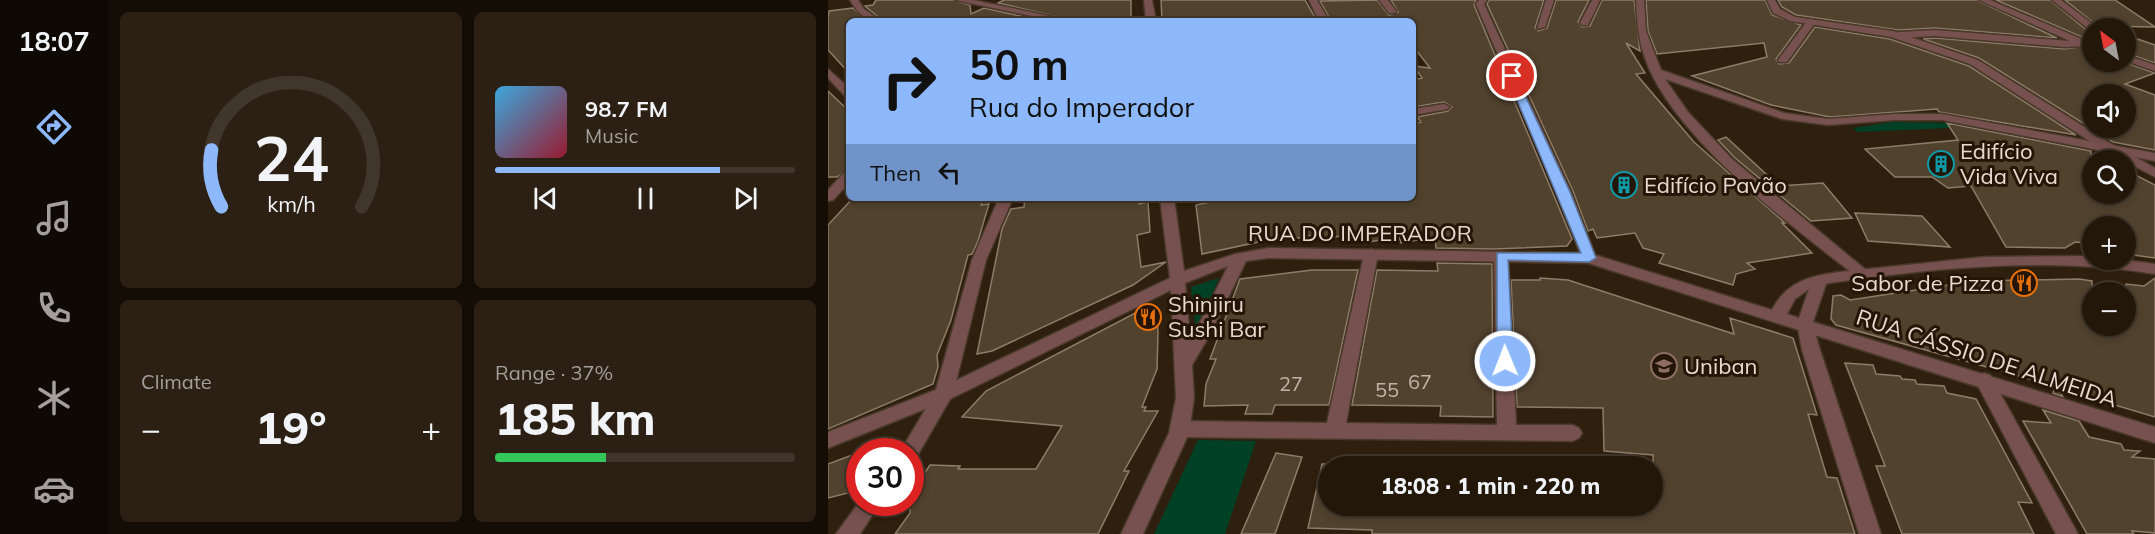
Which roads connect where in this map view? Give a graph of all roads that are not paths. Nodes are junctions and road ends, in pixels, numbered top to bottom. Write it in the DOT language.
graph roads {
  1 [pos="854,0"];
  2 [pos="959,0"];
  3 [pos="1149,0"];
  4 [pos="1313,0"];
  5 [pos="1383,0"];
  6 [pos="1550,0"];
  7 [pos="1596,0"];
  8 [pos="1640,0"];
  9 [pos="1771,0"];
  10 [pos="1983,0"];
  11 [pos="2056,0"];
  12 [pos="1479,1"];
  13 [pos="1392,11"];
  14 [pos="872,18"];
  15 [pos="1053,18"];
  16 [pos="1151,18"];
  17 [pos="1322,18"];
  18 [pos="2082,20"];
  19 [pos="1585,23"];
  20 [pos="1810,23"];
  21 [pos="1540,27"];
  22 [pos="1899,35"];
  23 [pos="2082,40"];
  24 [pos="2082,43"];
  25 [pos="1783,60"];
  26 [pos="2136,61"];
  27 [pos="2155,68"];
  28 [pos="828,72"];
  29 [pos="1656,72"];
  30 [pos="846,91"];
  31 [pos="1444,107"];
  32 [pos="1416,112"];
  33 [pos="2106,146"];
  34 [pos="2155,157"];
  35 [pos="2155,173"];
  36 [pos="846,179"];
  37 [pos="828,197"];
  38 [pos="1005,201"];
  39 [pos="1167,201"];
  40 [pos="1371,254"];
  41 [pos="1502,256"];
  42 [pos="1240,257"];
  43 [pos="1589,258"];
  44 [pos="2155,269"];
  45 [pos="1864,275"];
  46 [pos="1178,279"];
  47 [pos="1820,280"];
  48 [pos="1778,315"];
  49 [pos="1805,323"];
  50 [pos="1184,364"];
  51 [pos="1984,380"];
  52 [pos="944,394"];
  53 [pos="1180,429"];
  54 [pos="1335,430"];
  55 [pos="1507,431"];
  56 [pos="1572,433"];
  57 [pos="2155,435"];
  58 [pos="917,438"];
  59 [pos="828,440"];
  60 [pos="860,516"];
  61 [pos="847,534"];
  62 [pos="1132,534"];
  63 [pos="1870,534"];
  64 [pos="2067,534"];
  1 -- 14 [label="street"];
  2 -- 15 [label="street"];
  3 -- 16 [label="street"];
  4 -- 17 [label="street"];
  5 -- 13 [label="street"];
  6 -- 21 [label="street"];
  7 -- 19 [label="street"];
  8 -- 29 [label="street"];
  9 -- 20 [label="street"];
  10 -- 23 [label="street"];
  11 -- 18 [label="street"];
  12 -- 43 [label="street"];
  20 -- 22 [label="street"];
  20 -- 25 [label="street"];
  22 -- 24 [label="street"];
  22 -- 33 [label="street"];
  26 -- 27 [label="street"];
  28 -- 30 [label="street"];
  29 -- 33 [label="street"];
  29 -- 45 [label="street"];
  31 -- 32 [label="street"];
  33 -- 34 [label="street"];
  33 -- 35 [label="street"];
  36 -- 37 [label="street"];
  38 -- 52 [label="street"];
  39 -- 46 [label="street"];
  40 -- 41 [label="street, RUA DO IMPERADOR"];
  40 -- 42 [label="street, RUA DO IMPERADOR"];
  40 -- 54 [label="street"];
  41 -- 43 [label="street, RUA DO IMPERADOR"];
  41 -- 55 [label="street"];
  42 -- 46 [label="street, RUA DO IMPERADOR"];
  42 -- 50 [label="street"];
  43 -- 48 [label="street, RUA DO IMPERADOR"];
  44 -- 45 [label="street"];
  45 -- 47 [label="street"];
  46 -- 50 [label="street"];
  46 -- 52 [label="street, RUA DO IMPERADOR"];
  47 -- 48 [label="street"];
  47 -- 49 [label="street"];
  48 -- 49 [label="street, RUA DO IMPERADOR"];
  49 -- 51 [label="street, RUA CÁSSIO DE ALMEIDA"];
  49 -- 63 [label="street"];
  50 -- 53 [label="street"];
  51 -- 57 [label="street, RUA CÁSSIO DE ALMEIDA"];
  51 -- 64 [label="street"];
  52 -- 58 [label="street"];
  52 -- 59 [label="street, RUA DO IMPERADOR"];
  53 -- 54 [label="street"];
  53 -- 62 [label="street"];
  54 -- 55 [label="street"];
  55 -- 56 [label="street"];
  60 -- 61 [label="street"];
}
